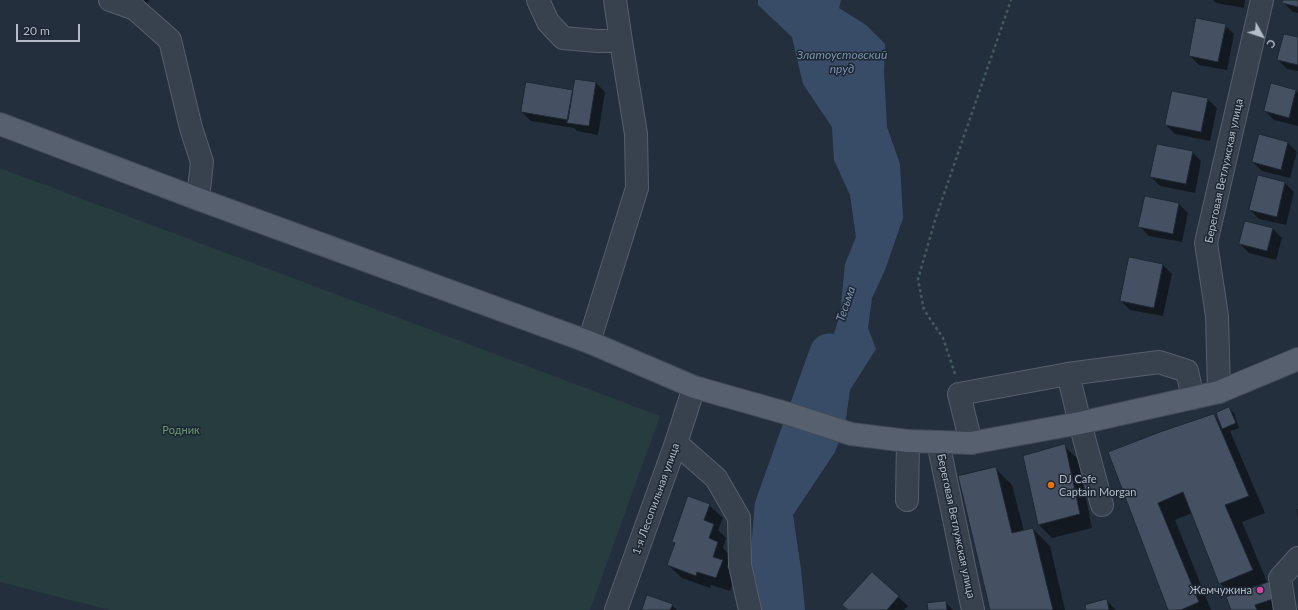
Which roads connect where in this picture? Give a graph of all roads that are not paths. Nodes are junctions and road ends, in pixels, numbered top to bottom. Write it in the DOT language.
graph roads {
  1 [pos="110,0"];
  2 [pos="538,0"];
  3 [pos="615,0"];
  4 [pos="1262,0"];
  5 [pos="621,41"];
  6 [pos="0,124"];
  7 [pos="198,199"];
  8 [pos="589,342"];
  9 [pos="1298,359"];
  10 [pos="1068,374"];
  11 [pos="694,387"];
  12 [pos="1218,392"];
  13 [pos="1193,398"];
  14 [pos="1080,423"];
  15 [pos="908,441"];
  16 [pos="938,442"];
  17 [pos="676,443"];
  18 [pos="971,443"];
  19 [pos="907,500"];
  20 [pos="1102,505"];
  21 [pos="1298,558"];
  22 [pos="616,610"];
  23 [pos="750,610"];
  24 [pos="973,610"];
  25 [pos="1285,610"];
  1 -- 7 [label="street"];
  2 -- 5 [label="street"];
  3 -- 5 [label="street"];
  4 -- 12 [label="street, Береговая Ветлужская улица"];
  5 -- 8 [label="street"];
  6 -- 7 [label="main road"];
  7 -- 8 [label="main road"];
  8 -- 11 [label="main road"];
  9 -- 12 [label="main road"];
  10 -- 13 [label="street"];
  10 -- 14 [label="street"];
  10 -- 18 [label="street"];
  11 -- 15 [label="main road"];
  11 -- 17 [label="street, 1-я Лесопильная улица"];
  12 -- 13 [label="main road"];
  13 -- 14 [label="main road"];
  14 -- 18 [label="main road"];
  14 -- 20 [label="street"];
  15 -- 16 [label="main road"];
  15 -- 19 [label="street"];
  16 -- 18 [label="main road"];
  16 -- 24 [label="street, Береговая Ветлужская улица"];
  17 -- 22 [label="street, 1-я Лесопильная улица"];
  17 -- 23 [label="street"];
  21 -- 25 [label="street"];
}
